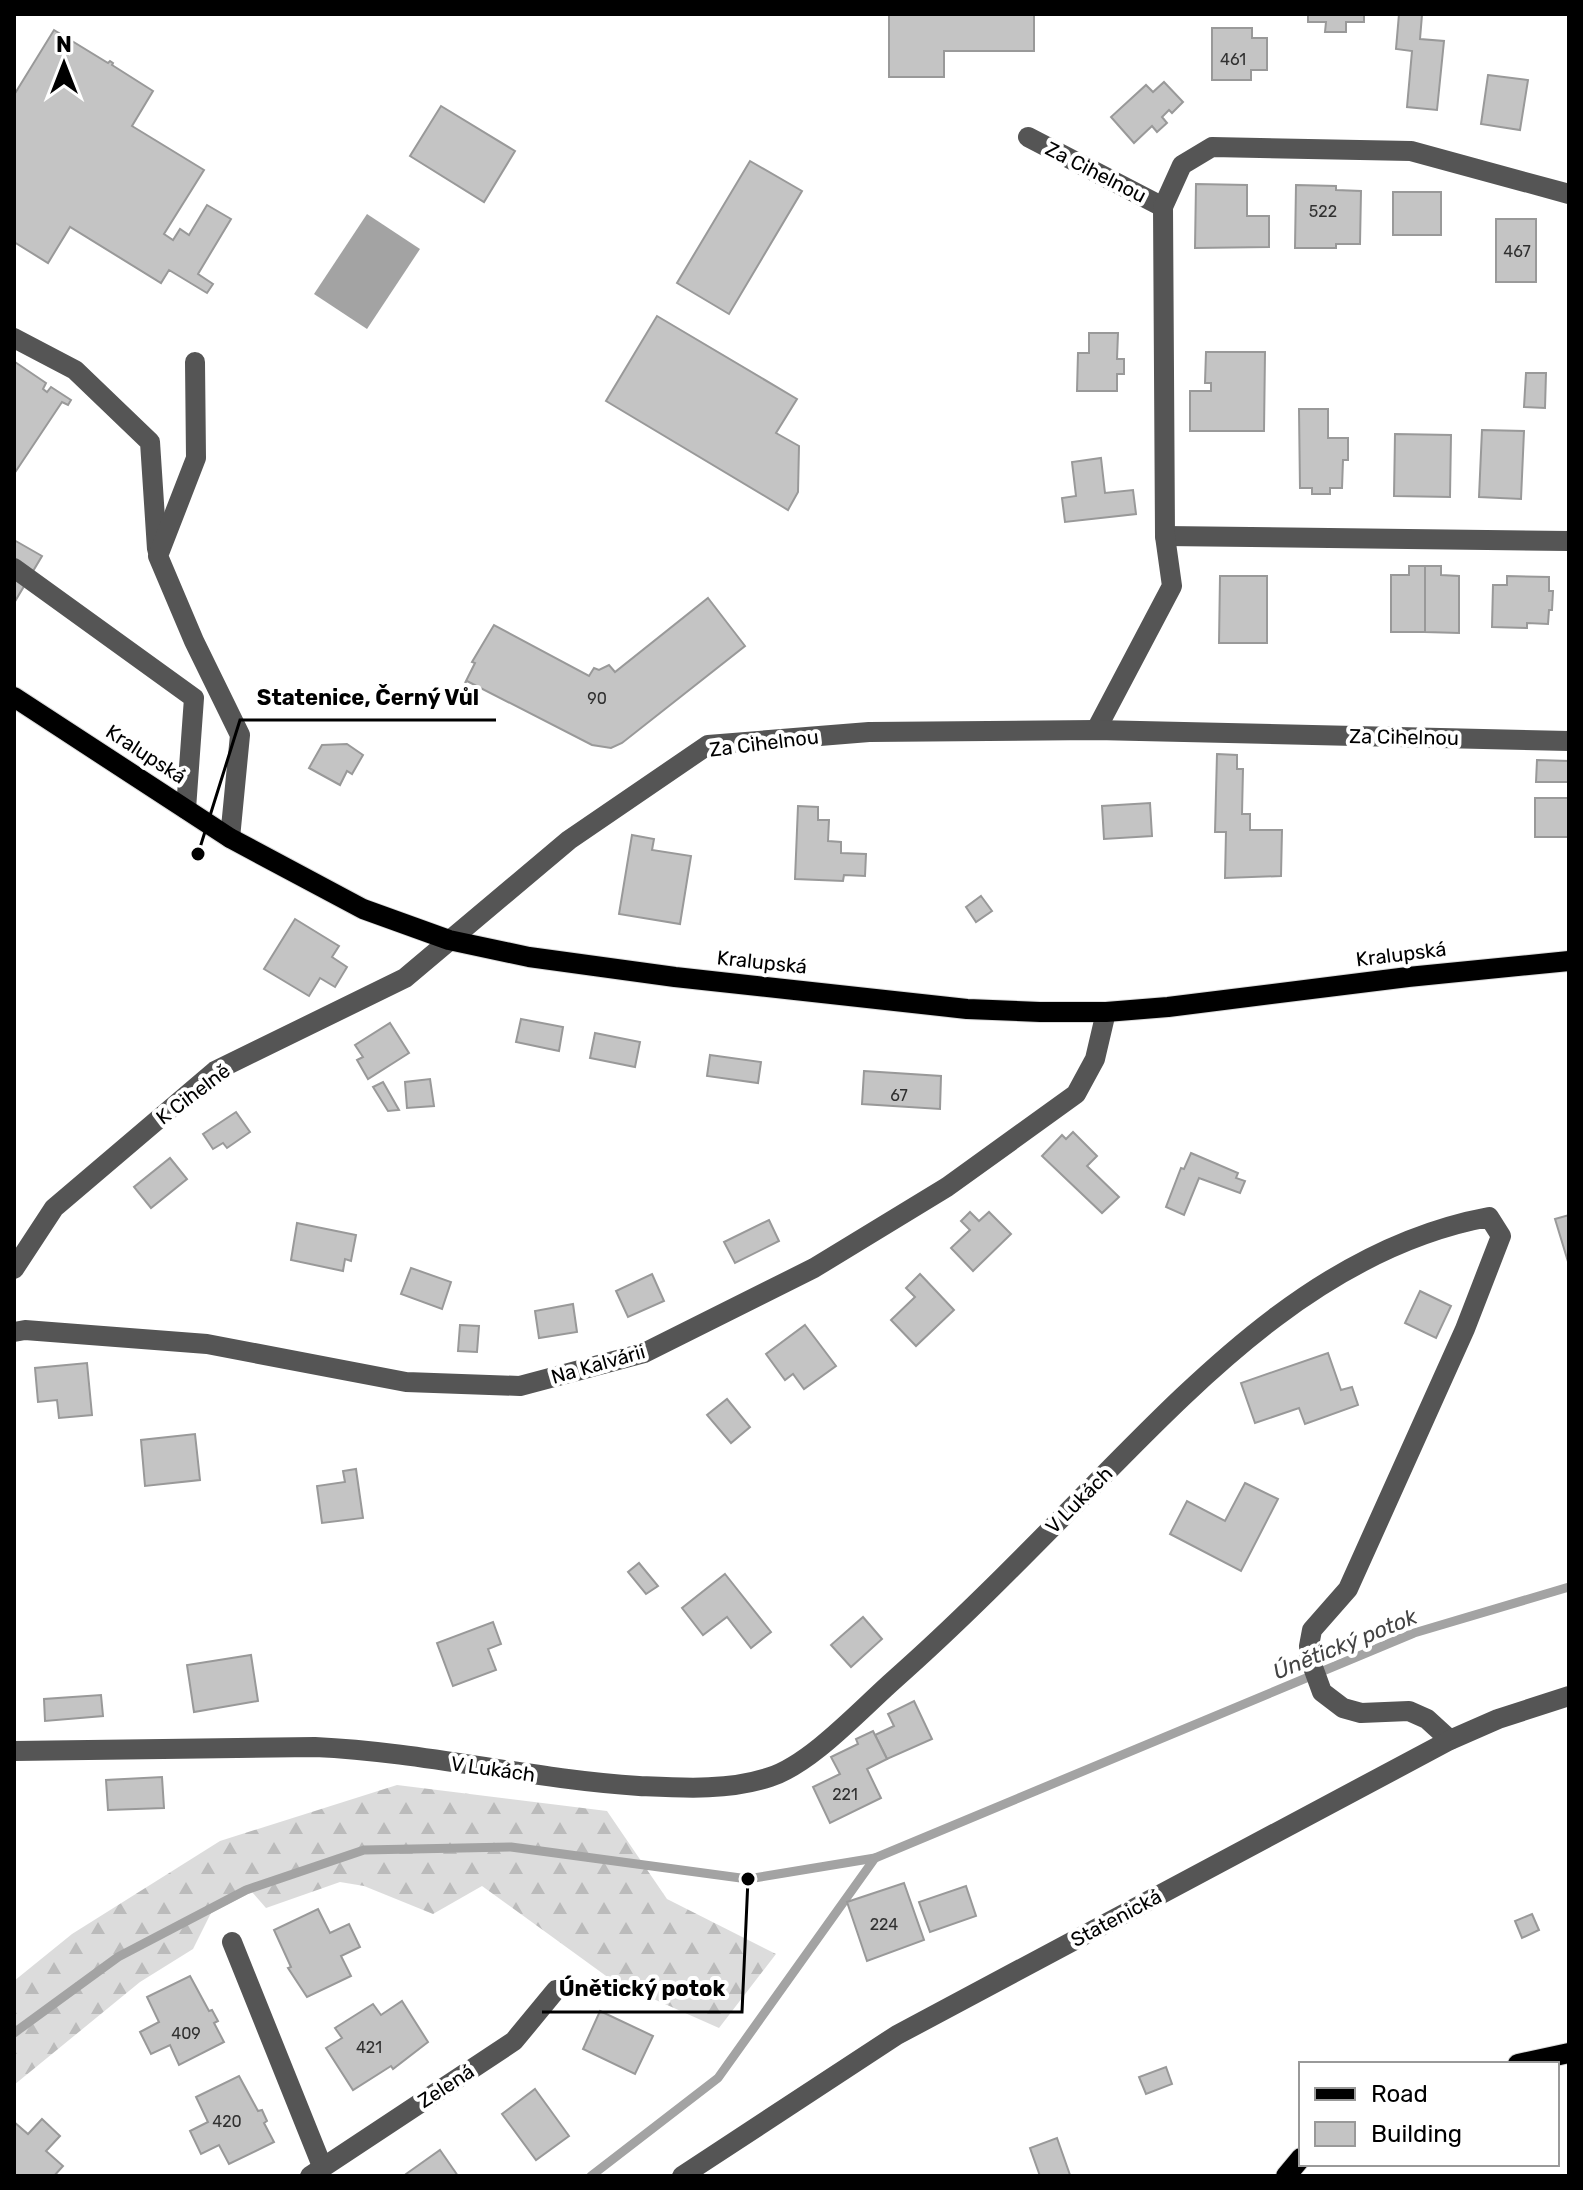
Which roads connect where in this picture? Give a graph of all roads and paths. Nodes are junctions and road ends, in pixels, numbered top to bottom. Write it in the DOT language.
graph roads {
  1 [pos="1028,137"];
  2 [pos="1569,194"];
  3 [pos="1163,207"];
  4 [pos="14,338"];
  5 [pos="195,362"];
  6 [pos="1165,536"];
  7 [pos="1569,541"];
  8 [pos="158,556"];
  9 [pos="14,568"];
  10 [pos="14,697"];
  11 [pos="1096,730"];
  12 [pos="1569,741"];
  13 [pos="186,809"];
  14 [pos="230,838"];
  15 [pos="449,940"];
  16 [pos="1569,961"];
  17 [pos="1106,1012"];
  18 [pos="14,1269"];
  19 [pos="14,1332"];
  20 [pos="1569,1696"];
  21 [pos="1450,1740"];
  22 [pos="14,1751"];
  23 [pos="232,1942"];
  24 [pos="556,1990"];
  25 [pos="1569,2053"];
  26 [pos="1527,2062"];
  27 [pos="1299,2160"];
  28 [pos="316,2171"];
  29 [pos="682,2176"];
  30 [pos="1286,2176"];
  1 -- 3 [label="street, Za Cihelnou"];
  2 -- 3 [label="street, Za Cihelnou"];
  3 -- 6 [label="street, Za Cihelnou"];
  4 -- 8 [label="street"];
  5 -- 8 [label="street"];
  6 -- 7 [label="street"];
  6 -- 11 [label="street, Za Cihelnou"];
  8 -- 14 [label="street"];
  9 -- 13 [label="street"];
  10 -- 13 [label="main road, Kralupská"];
  11 -- 12 [label="street, Za Cihelnou"];
  11 -- 15 [label="street, Za Cihelnou"];
  13 -- 14 [label="main road, Kralupská"];
  14 -- 15 [label="main road, Kralupská"];
  15 -- 17 [label="main road, Kralupská"];
  15 -- 18 [label="street, K Cihelně"];
  16 -- 17 [label="main road, Kralupská"];
  17 -- 19 [label="street, Na Kalvárii"];
  20 -- 21 [label="street, Statenická"];
  21 -- 22 [label="street, V Lukách"];
  21 -- 29 [label="street, Statenická"];
  23 -- 28 [label="street, Zelená"];
  24 -- 28 [label="street, Zelená"];
  25 -- 26 [label="main road"];
  27 -- 30 [label="main road"];
}
